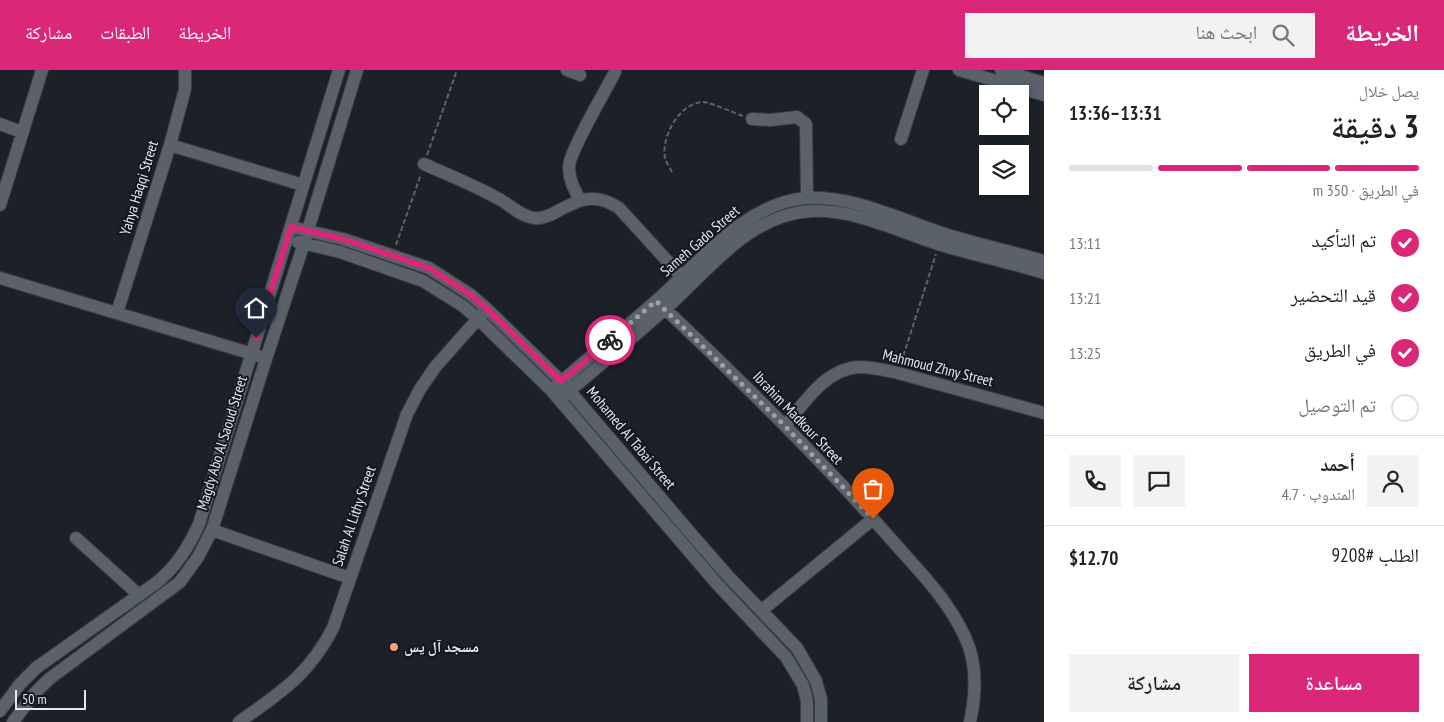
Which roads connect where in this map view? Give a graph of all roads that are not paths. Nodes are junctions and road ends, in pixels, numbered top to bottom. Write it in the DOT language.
graph roads {
  1 [pos="42,70"];
  2 [pos="185,70"];
  3 [pos="339,70"];
  4 [pos="357,70"];
  5 [pos="567,70"];
  6 [pos="924,70"];
  7 [pos="959,70"];
  8 [pos="616,72"];
  9 [pos="580,74"];
  10 [pos="1012,76"];
  11 [pos="1044,83"];
  12 [pos="1044,95"];
  13 [pos="752,119"];
  14 [pos="0,124"];
  15 [pos="22,132"];
  16 [pos="901,139"];
  17 [pos="170,145"];
  18 [pos="424,164"];
  19 [pos="303,185"];
  20 [pos="807,198"];
  21 [pos="580,200"];
  22 [pos="0,205"];
  23 [pos="291,227"];
  24 [pos="308,230"];
  25 [pos="288,240"];
  26 [pos="304,243"];
  27 [pos="1042,263"];
  28 [pos="682,277"];
  29 [pos="0,278"];
  30 [pos="661,305"];
  31 [pos="487,309"];
  32 [pos="118,313"];
  33 [pos="478,318"];
  34 [pos="251,354"];
  35 [pos="266,359"];
  36 [pos="566,386"];
  37 [pos="555,395"];
  38 [pos="1044,413"];
  39 [pos="785,426"];
  40 [pos="873,519"];
  41 [pos="212,530"];
  42 [pos="76,538"];
  43 [pos="728,576"];
  44 [pos="350,578"];
  45 [pos="718,585"];
  46 [pos="139,595"];
  47 [pos="762,610"];
  48 [pos="0,711"];
  49 [pos="13,722"];
  50 [pos="239,722"];
  51 [pos="807,722"];
  52 [pos="820,722"];
  53 [pos="970,722"];
  1 -- 15 [label="street"];
  2 -- 17 [label="street, Yahya Haqqi Street"];
  3 -- 19 [label="street, Magdy Abo Al Saoud Street"];
  4 -- 24 [label="street, Magdy Abo Al Saoud Street"];
  5 -- 9 [label="street"];
  6 -- 16 [label="street"];
  7 -- 10 [label="street"];
  8 -- 21 [label="street"];
  10 -- 11 [label="street"];
  10 -- 12 [label="street"];
  13 -- 20 [label="street"];
  14 -- 15 [label="street"];
  15 -- 22 [label="street"];
  17 -- 19 [label="street"];
  17 -- 32 [label="street, Yahya Haqqi Street"];
  18 -- 21 [label="street"];
  19 -- 23 [label="street, Magdy Abo Al Saoud Street"];
  20 -- 27 [label="street, Sameh Gado Street"];
  20 -- 28 [label="street, Sameh Gado Street"];
  21 -- 28 [label="street"];
  23 -- 24 [label="street, Mohamed Al Tabai Street"];
  23 -- 25 [label="street, Magdy Abo Al Saoud Street"];
  24 -- 26 [label="street, Magdy Abo Al Saoud Street"];
  24 -- 31 [label="street, Mohamed Al Tabai Street"];
  25 -- 26 [label="street, Mohamed Al Tabai Street"];
  25 -- 34 [label="street, Magdy Abo Al Saoud Street"];
  26 -- 33 [label="street, Mohamed Al Tabai Street"];
  26 -- 35 [label="street, Magdy Abo Al Saoud Street"];
  27 -- 30 [label="street, Sameh Gado Street"];
  28 -- 30 [label="street, Sameh Gado Street"];
  29 -- 32 [label="street"];
  30 -- 36 [label="street, Sameh Gado Street"];
  30 -- 39 [label="street, Ibrahim Madkour Street"];
  31 -- 33 [label="street, Salah Al Lithy Street"];
  31 -- 36 [label="street, Mohamed Al Tabai Street"];
  32 -- 34 [label="street"];
  33 -- 37 [label="street, Mohamed Al Tabai Street"];
  33 -- 44 [label="street, Salah Al Lithy Street"];
  34 -- 35 [label="street"];
  34 -- 46 [label="street, Magdy Abo Al Saoud Street"];
  35 -- 41 [label="street, Magdy Abo Al Saoud Street"];
  36 -- 37 [label="street, Sameh Gado Street"];
  36 -- 43 [label="street, Mohamed Al Tabai Street"];
  37 -- 45 [label="street, Mohamed Al Tabai Street"];
  38 -- 39 [label="street, Mahmoud Zhny Street"];
  39 -- 40 [label="street, Ibrahim Madkour Street"];
  40 -- 47 [label="street"];
  40 -- 53 [label="street, Ibrahim Madkour Street"];
  41 -- 44 [label="street"];
  41 -- 49 [label="street, Magdy Abo Al Saoud Street"];
  42 -- 46 [label="street"];
  43 -- 45 [label="street"];
  43 -- 47 [label="street, Mohamed Al Tabai Street"];
  44 -- 50 [label="street, Salah Al Lithy Street"];
  45 -- 51 [label="street, Mohamed Al Tabai Street"];
  46 -- 48 [label="street, Magdy Abo Al Saoud Street"];
  47 -- 52 [label="street, Mohamed Al Tabai Street"];
}
